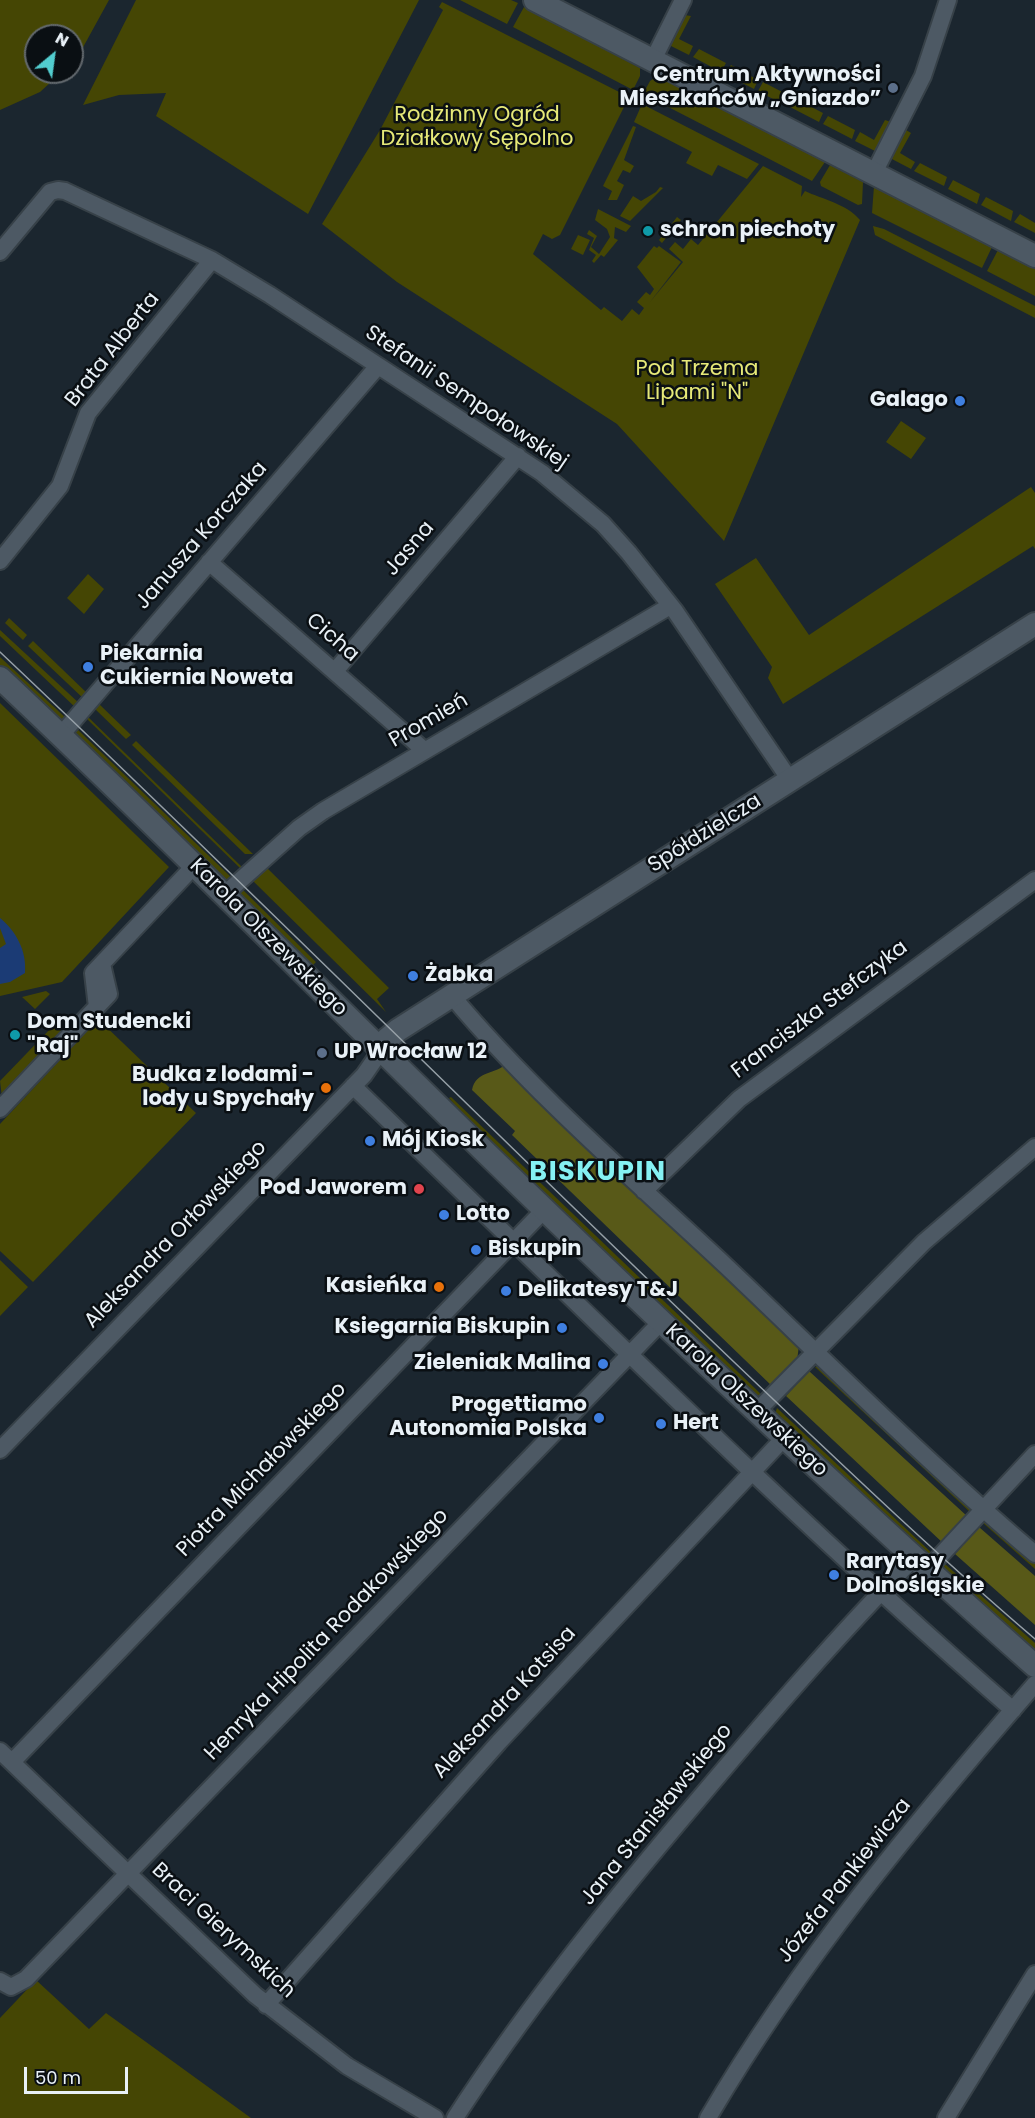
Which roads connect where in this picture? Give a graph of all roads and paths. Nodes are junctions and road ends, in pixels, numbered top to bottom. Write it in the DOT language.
graph roads {
  1 [pos="535,0"];
  2 [pos="683,0"];
  3 [pos="948,0"];
  4 [pos="653,60"];
  5 [pos="874,173"];
  6 [pos="0,252"];
  7 [pos="1035,256"];
  8 [pos="212,260"];
  9 [pos="378,366"];
  10 [pos="518,456"];
  11 [pos="0,561"];
  12 [pos="209,562"];
  13 [pos="670,606"];
  14 [pos="1035,624"];
  15 [pos="335,671"];
  16 [pos="0,678"];
  17 [pos="61,735"];
  18 [pos="424,750"];
  19 [pos="790,780"];
  20 [pos="195,866"];
  21 [pos="1035,880"];
  22 [pos="225,894"];
  23 [pos="452,996"];
  24 [pos="382,1050"];
  25 [pos="353,1086"];
  26 [pos="0,1109"];
  27 [pos="1035,1147"];
  28 [pos="645,1191"];
  29 [pos="545,1209"];
  30 [pos="513,1242"];
  31 [pos="661,1322"];
  32 [pos="815,1350"];
  33 [pos="629,1355"];
  34 [pos="756,1412"];
  35 [pos="784,1438"];
  36 [pos="0,1450"];
  37 [pos="1035,1454"];
  38 [pos="752,1471"];
  39 [pos="985,1508"];
  40 [pos="1035,1554"];
  41 [pos="921,1564"];
  42 [pos="881,1592"];
  43 [pos="1035,1666"];
  44 [pos="1035,1684"];
  45 [pos="1013,1710"];
  46 [pos="6,1756"];
  47 [pos="128,1874"];
  48 [pos="1035,1974"];
  49 [pos="0,1981"];
  50 [pos="266,2005"];
  51 [pos="435,2118"];
  52 [pos="455,2118"];
  53 [pos="708,2118"];
  54 [pos="946,2118"];
  1 -- 4 [label="street"];
  2 -- 4 [label="street"];
  3 -- 5 [label="street"];
  4 -- 5 [label="street"];
  5 -- 7 [label="street"];
  6 -- 8 [label="street, Stefanii Sempołowskiej"];
  8 -- 9 [label="street, Stefanii Sempołowskiej"];
  8 -- 11 [label="street, Brata Alberta"];
  9 -- 10 [label="street, Stefanii Sempołowskiej"];
  9 -- 12 [label="street, Janusza Korczaka"];
  10 -- 13 [label="street, Stefanii Sempołowskiej"];
  10 -- 15 [label="street, Jasna"];
  12 -- 15 [label="street, Cicha"];
  12 -- 17 [label="street, Janusza Korczaka"];
  13 -- 18 [label="street, Promień"];
  13 -- 19 [label="street, Stefanii Sempołowskiej"];
  14 -- 19 [label="street, Spółdzielcza"];
  15 -- 18 [label="street, Cicha"];
  16 -- 17 [label="street, Karola Olszewskiego"];
  17 -- 20 [label="street, Karola Olszewskiego"];
  18 -- 22 [label="street, Promień"];
  19 -- 23 [label="street, Spółdzielcza"];
  20 -- 22 [label="street, Karola Olszewskiego"];
  20 -- 26 [label="street"];
  21 -- 28 [label="street, Franciszka Stefczyka"];
  22 -- 24 [label="street, Karola Olszewskiego"];
  23 -- 24 [label="street, Spółdzielcza"];
  23 -- 28 [label="street"];
  24 -- 25 [label="street, Aleksandra Orłowskiego"];
  24 -- 29 [label="street, Karola Olszewskiego"];
  25 -- 30 [label="street"];
  25 -- 36 [label="street, Aleksandra Orłowskiego"];
  27 -- 32 [label="street"];
  28 -- 32 [label="street"];
  29 -- 30 [label="street, Piotra Michałowskiego"];
  29 -- 31 [label="street, Karola Olszewskiego"];
  30 -- 33 [label="street"];
  30 -- 46 [label="street, Piotra Michałowskiego"];
  31 -- 33 [label="street, Henryka Hipolita Rodakowskiego"];
  31 -- 34 [label="street, Karola Olszewskiego"];
  32 -- 34 [label="street"];
  32 -- 39 [label="street"];
  33 -- 38 [label="street"];
  33 -- 47 [label="street, Henryka Hipolita Rodakowskiego"];
  34 -- 35 [label="street, Karola Olszewskiego"];
  35 -- 38 [label="street, Aleksandra Kotsisa"];
  35 -- 41 [label="street, Karola Olszewskiego"];
  37 -- 39 [label="street, Jana Stanisławskiego"];
  38 -- 42 [label="street"];
  38 -- 50 [label="street, Aleksandra Kotsisa"];
  39 -- 40 [label="street"];
  39 -- 41 [label="street, Jana Stanisławskiego"];
  41 -- 42 [label="street, Jana Stanisławskiego"];
  41 -- 43 [label="street, Karola Olszewskiego"];
  42 -- 45 [label="street"];
  42 -- 52 [label="street, Jana Stanisławskiego"];
  44 -- 45 [label="street, Józefa Pankiewicza"];
  45 -- 53 [label="street, Józefa Pankiewicza"];
  46 -- 47 [label="street, Braci Gierymskich"];
  47 -- 49 [label="street, Henryka Hipolita Rodakowskiego"];
  47 -- 50 [label="street, Braci Gierymskich"];
  48 -- 54 [label="street"];
  50 -- 51 [label="street, Braci Gierymskich"];
}
